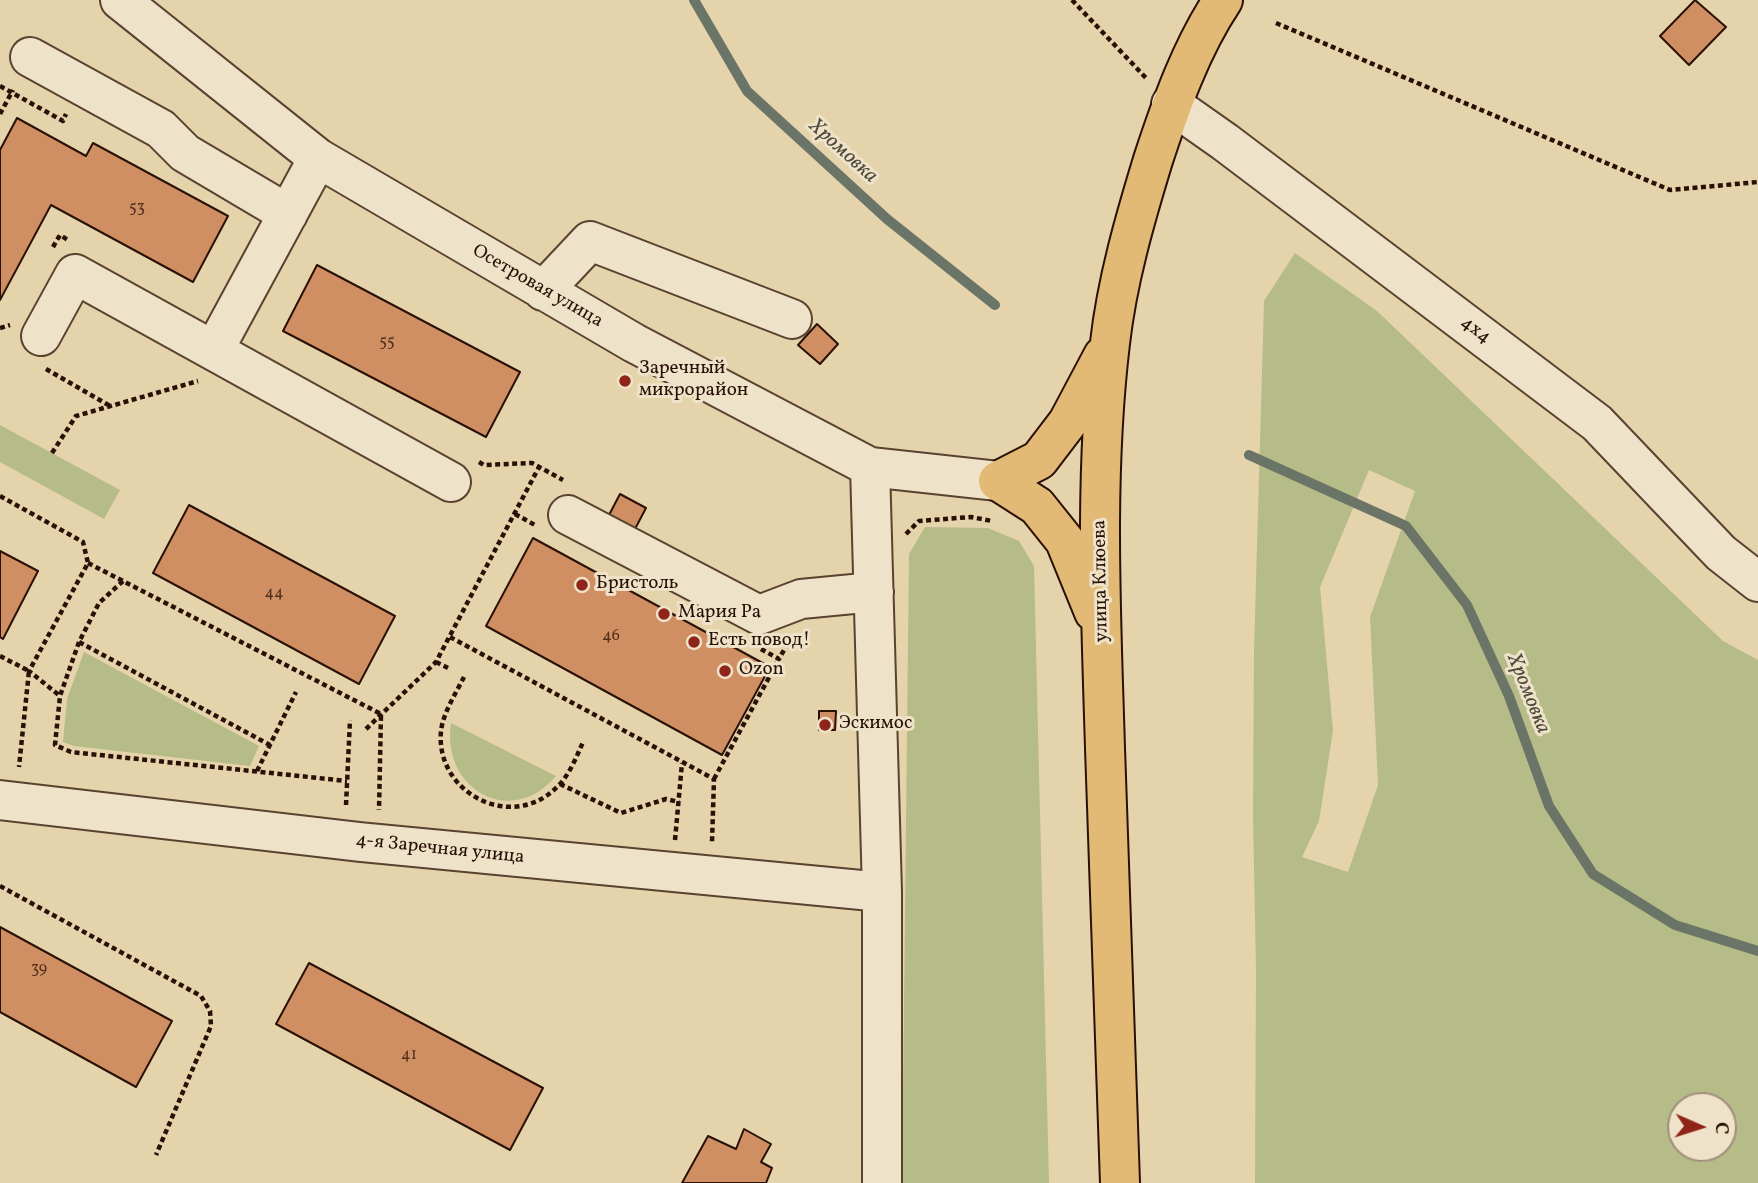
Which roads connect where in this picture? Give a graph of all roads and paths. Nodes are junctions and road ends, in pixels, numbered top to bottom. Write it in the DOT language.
graph roads {
  1 [pos="120,0"];
  2 [pos="1072,0"];
  3 [pos="1223,0"];
  4 [pos="1276,23"];
  5 [pos="30,57"];
  6 [pos="1171,104"];
  7 [pos="318,158"];
  8 [pos="1758,182"];
  9 [pos="288,214"];
  10 [pos="543,291"];
  11 [pos="792,319"];
  12 [pos="0,328"];
  13 [pos="1110,342"];
  14 [pos="32,343"];
  15 [pos="214,350"];
  16 [pos="110,406"];
  17 [pos="52,453"];
  18 [pos="539,467"];
  19 [pos="870,467"];
  20 [pos="998,481"];
  21 [pos="451,482"];
  22 [pos="0,496"];
  23 [pos="568,515"];
  24 [pos="997,522"];
  25 [pos="900,540"];
  26 [pos="88,563"];
  27 [pos="122,581"];
  28 [pos="1758,582"];
  29 [pos="874,592"];
  30 [pos="1101,631"];
  31 [pos="450,636"];
  32 [pos="79,642"];
  33 [pos="0,656"];
  34 [pos="779,659"];
  35 [pos="436,662"];
  36 [pos="448,668"];
  37 [pos="29,671"];
  38 [pos="464,677"];
  39 [pos="296,692"];
  40 [pos="60,696"];
  41 [pos="381,714"];
  42 [pos="350,720"];
  43 [pos="366,729"];
  44 [pos="583,742"];
  45 [pos="270,745"];
  46 [pos="682,763"];
  47 [pos="19,767"];
  48 [pos="257,771"];
  49 [pos="714,779"];
  50 [pos="348,781"];
  51 [pos="560,784"];
  52 [pos="0,800"];
  53 [pos="679,802"];
  54 [pos="346,806"];
  55 [pos="379,810"];
  56 [pos="675,847"];
  57 [pos="712,851"];
  58 [pos="0,886"];
  59 [pos="881,892"];
  60 [pos="156,1154"];
  61 [pos="882,1183"];
  62 [pos="1120,1183"];
  1 -- 7 [label="street, Осетровая улица"];
  2 -- 6 [label="path"];
  3 -- 6 [label="main road, улица Клюева"];
  4 -- 8 [label="path"];
  5 -- 9 [label="street"];
  6 -- 13 [label="main road, улица Клюева"];
  6 -- 28 [label="street, 4x4"];
  7 -- 9 [label="street"];
  7 -- 10 [label="street, Осетровая улица"];
  9 -- 15 [label="street"];
  10 -- 11 [label="street"];
  10 -- 19 [label="street, Осетровая улица"];
  12 -- 14 [label="path"];
  13 -- 20 [label="main road"];
  13 -- 30 [label="main road, улица Клюева"];
  14 -- 15 [label="street"];
  14 -- 16 [label="path"];
  15 -- 16 [label="path"];
  15 -- 21 [label="street"];
  16 -- 17 [label="path"];
  18 -- 31 [label="path"];
  19 -- 20 [label="street, Осетровая улица"];
  19 -- 29 [label="street"];
  20 -- 30 [label="main road"];
  22 -- 26 [label="path"];
  23 -- 29 [label="street"];
  24 -- 25 [label="path"];
  26 -- 27 [label="path"];
  26 -- 37 [label="path"];
  27 -- 32 [label="path"];
  27 -- 41 [label="path"];
  29 -- 59 [label="street"];
  30 -- 62 [label="main road, улица Клюева"];
  31 -- 35 [label="path"];
  31 -- 46 [label="path"];
  32 -- 40 [label="path"];
  32 -- 45 [label="path"];
  33 -- 37 [label="path"];
  34 -- 49 [label="path"];
  35 -- 36 [label="path"];
  35 -- 41 [label="path"];
  37 -- 40 [label="path"];
  37 -- 47 [label="path"];
  38 -- 51 [label="path"];
  39 -- 45 [label="path"];
  40 -- 48 [label="path"];
  41 -- 43 [label="path"];
  41 -- 55 [label="path"];
  42 -- 50 [label="path"];
  44 -- 51 [label="path"];
  45 -- 48 [label="path"];
  46 -- 49 [label="path"];
  46 -- 53 [label="path"];
  48 -- 50 [label="path"];
  49 -- 57 [label="path"];
  50 -- 54 [label="path"];
  51 -- 53 [label="path"];
  52 -- 59 [label="street, 4-я Заречная улица"];
  53 -- 56 [label="path"];
  58 -- 60 [label="path"];
  59 -- 61 [label="street"];
}
